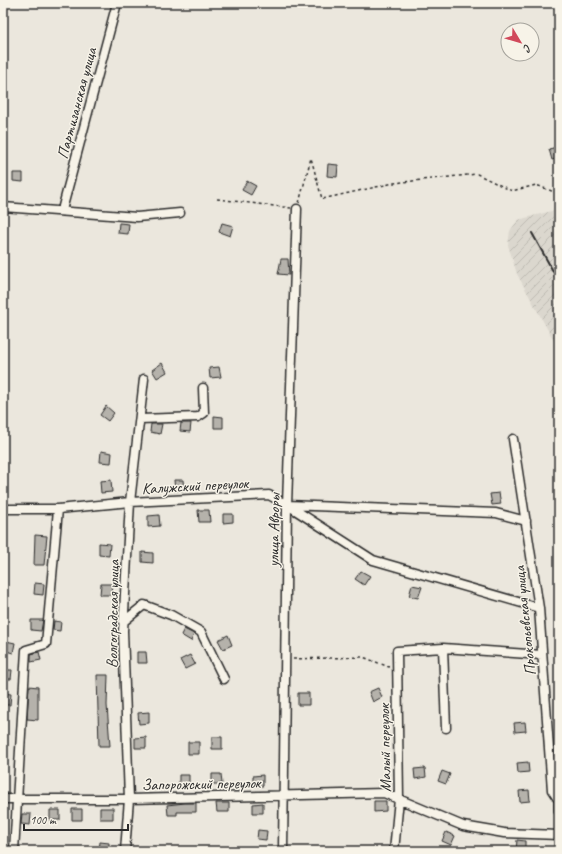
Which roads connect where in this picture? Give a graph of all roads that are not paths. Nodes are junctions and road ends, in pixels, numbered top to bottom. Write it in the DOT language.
graph roads {
  1 [pos="117,3"];
  2 [pos="3,208"];
  3 [pos="298,209"];
  4 [pos="62,210"];
  5 [pos="180,213"];
  6 [pos="144,379"];
  7 [pos="203,388"];
  8 [pos="140,419"];
  9 [pos="512,439"];
  10 [pos="130,502"];
  11 [pos="287,505"];
  12 [pos="6,509"];
  13 [pos="58,509"];
  14 [pos="526,521"];
  15 [pos="539,608"];
  16 [pos="123,622"];
  17 [pos="443,648"];
  18 [pos="542,655"];
  19 [pos="224,679"];
  20 [pos="446,728"];
  21 [pos="284,795"];
  22 [pos="558,795"];
  23 [pos="3,799"];
  24 [pos="17,799"];
  25 [pos="129,799"];
  26 [pos="399,799"];
  27 [pos="559,811"];
  28 [pos="559,836"];
  29 [pos="14,851"];
  30 [pos="125,851"];
  31 [pos="283,851"];
  32 [pos="394,851"];
  1 -- 4 [label="street, Партизанская улица"];
  2 -- 4 [label="street"];
  3 -- 11 [label="street, улица Авроры"];
  4 -- 5 [label="street"];
  6 -- 8 [label="street, Волгоградская улица"];
  7 -- 8 [label="street"];
  8 -- 10 [label="street, Волгоградская улица"];
  9 -- 14 [label="street, Прокопьевская улица"];
  10 -- 11 [label="street, Калужский переулок"];
  10 -- 13 [label="street, Калужский переулок"];
  10 -- 16 [label="street, Волгоградская улица"];
  11 -- 14 [label="street, Калужский переулок"];
  11 -- 15 [label="street"];
  11 -- 21 [label="street, улица Авроры"];
  12 -- 13 [label="street, Калужский переулок"];
  13 -- 24 [label="street"];
  14 -- 15 [label="street, Прокопьевская улица"];
  15 -- 18 [label="street, Прокопьевская улица"];
  16 -- 19 [label="street"];
  16 -- 25 [label="street, Волгоградская улица"];
  17 -- 18 [label="street"];
  17 -- 20 [label="street"];
  17 -- 26 [label="street, Малый переулок"];
  18 -- 22 [label="street, Прокопьевская улица"];
  21 -- 25 [label="street, Запорожский переулок"];
  21 -- 26 [label="street, Запорожский переулок"];
  21 -- 31 [label="street, улица Авроры"];
  22 -- 27 [label="street, Прокопьевская улица"];
  23 -- 24 [label="street, Запорожский переулок"];
  24 -- 25 [label="street, Запорожский переулок"];
  24 -- 29 [label="street"];
  25 -- 30 [label="street, Волгоградская улица"];
  26 -- 28 [label="street, Малый переулок"];
  26 -- 32 [label="street"];
}
